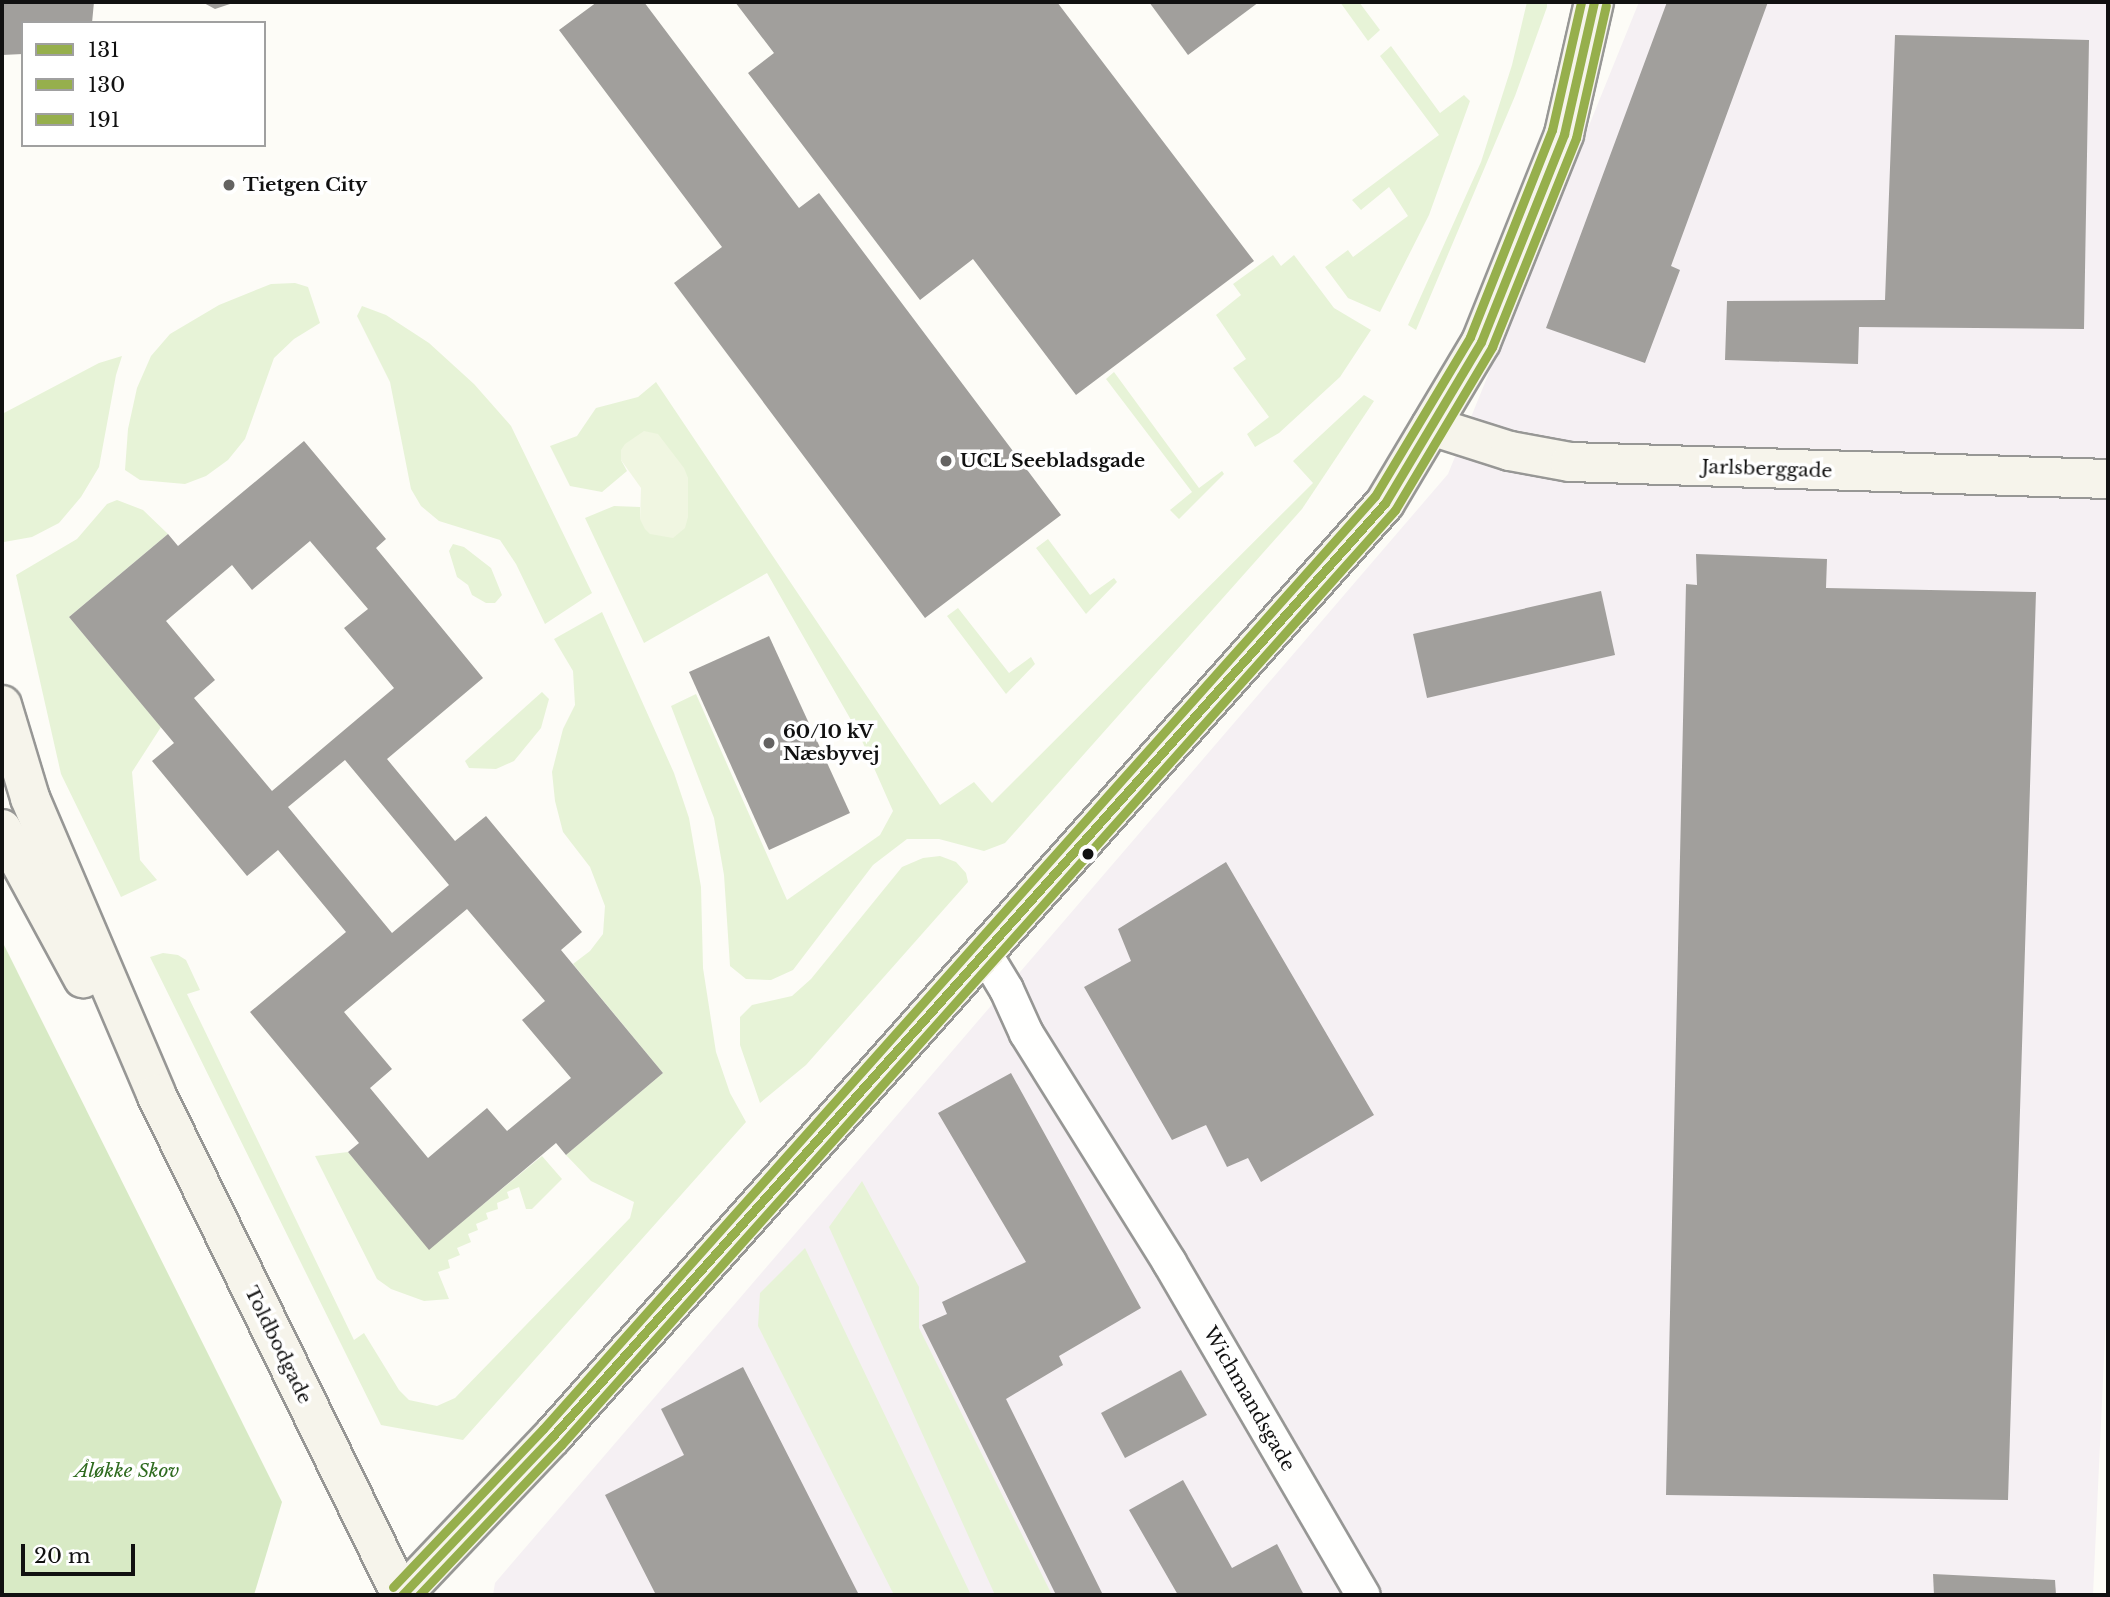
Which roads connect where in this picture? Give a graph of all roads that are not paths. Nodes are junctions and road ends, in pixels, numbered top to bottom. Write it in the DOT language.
graph roads {
  1 [pos="1594,2"];
  2 [pos="1430,426"];
  3 [pos="2108,479"];
  4 [pos="2,705"];
  5 [pos="2,829"];
  6 [pos="983,951"];
  7 [pos="156,1094"];
  8 [pos="401,1595"];
  9 [pos="1363,1595"];
  1 -- 2 [label="street"];
  2 -- 3 [label="street, Jarlsberggade"];
  2 -- 6 [label="street"];
  4 -- 7 [label="street, Toldbodgade"];
  5 -- 7 [label="street, Toldbodgade"];
  6 -- 8 [label="street"];
  6 -- 9 [label="street, Wichmandsgade"];
  7 -- 8 [label="street, Toldbodgade"];
}
